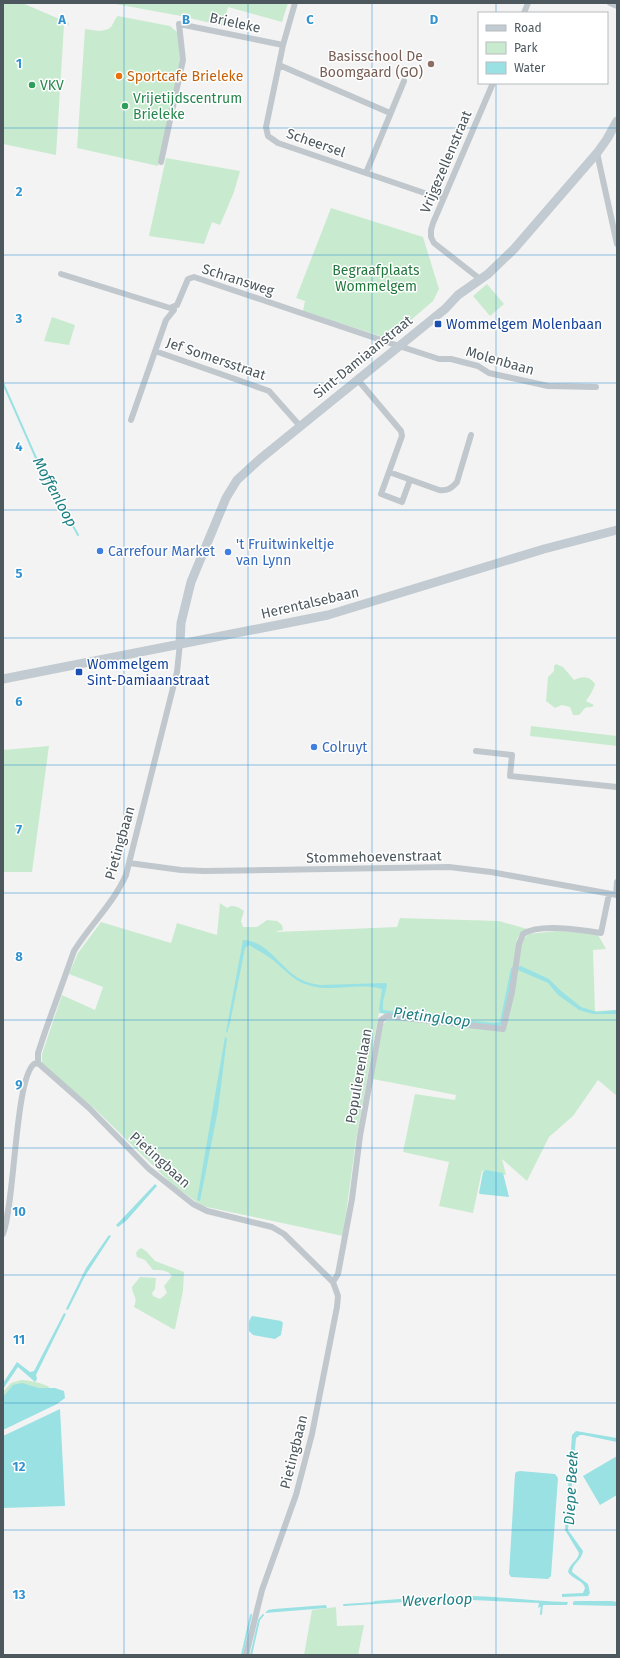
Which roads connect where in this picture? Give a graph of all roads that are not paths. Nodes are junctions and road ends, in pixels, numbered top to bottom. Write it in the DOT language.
graph roads {
  1 [pos="295,3"];
  2 [pos="610,3"];
  3 [pos="617,6"];
  4 [pos="283,45"];
  5 [pos="279,65"];
  6 [pos="404,82"];
  7 [pos="493,84"];
  8 [pos="390,113"];
  9 [pos="617,121"];
  10 [pos="597,153"];
  11 [pos="161,162"];
  12 [pos="366,173"];
  13 [pos="442,199"];
  14 [pos="617,244"];
  15 [pos="61,274"];
  16 [pos="480,279"];
  17 [pos="173,307"];
  18 [pos="399,346"];
  19 [pos="155,351"];
  20 [pos="358,380"];
  21 [pos="596,387"];
  22 [pos="131,420"];
  23 [pos="300,426"];
  24 [pos="471,436"];
  25 [pos="389,472"];
  26 [pos="410,480"];
  27 [pos="617,530"];
  28 [pos="180,643"];
  29 [pos="3,679"];
  30 [pos="476,751"];
  31 [pos="617,787"];
  32 [pos="129,863"];
  33 [pos="617,882"];
  34 [pos="609,894"];
  35 [pos="616,895"];
  36 [pos="38,1064"];
  37 [pos="3,1234"];
  38 [pos="333,1282"];
  39 [pos="246,1655"];
  1 -- 4 [label="street, Scheersel"];
  2 -- 3 [label="street"];
  4 -- 5 [label="street, Scheersel"];
  4 -- 11 [label="street, Brieleke"];
  5 -- 8 [label="street"];
  5 -- 12 [label="street, Scheersel"];
  6 -- 8 [label="street"];
  7 -- 13 [label="street, Vrijgezellenstraat"];
  8 -- 12 [label="street"];
  9 -- 10 [label="street, Sint-Damiaanstraat"];
  10 -- 14 [label="street"];
  10 -- 16 [label="street, Sint-Damiaanstraat"];
  12 -- 13 [label="street, Scheersel"];
  13 -- 16 [label="street, Vrijgezellenstraat"];
  15 -- 17 [label="street"];
  16 -- 18 [label="street, Sint-Damiaanstraat"];
  17 -- 18 [label="street, Schransweg"];
  17 -- 19 [label="street, Schransweg"];
  18 -- 20 [label="street, Sint-Damiaanstraat"];
  18 -- 21 [label="street, Molenbaan"];
  19 -- 22 [label="street, Schransweg"];
  19 -- 23 [label="street, Jef Somersstraat"];
  20 -- 23 [label="street, Sint-Damiaanstraat"];
  20 -- 25 [label="street"];
  23 -- 28 [label="street, Sint-Damiaanstraat"];
  24 -- 26 [label="street"];
  25 -- 26 [label="street"];
  25 -- 26 [label="street"];
  27 -- 28 [label="street, Herentalsebaan"];
  28 -- 29 [label="street, Herentalsebaan"];
  28 -- 32 [label="street, Pietingbaan"];
  30 -- 31 [label="street"];
  32 -- 34 [label="street, Stommehoevenstraat"];
  32 -- 36 [label="street, Pietingbaan"];
  33 -- 35 [label="street"];
  34 -- 35 [label="street, Stommehoevenstraat"];
  34 -- 38 [label="street, Populierenlaan"];
  36 -- 37 [label="street"];
  36 -- 38 [label="street, Pietingbaan"];
  38 -- 39 [label="street, Pietingbaan"];
}
